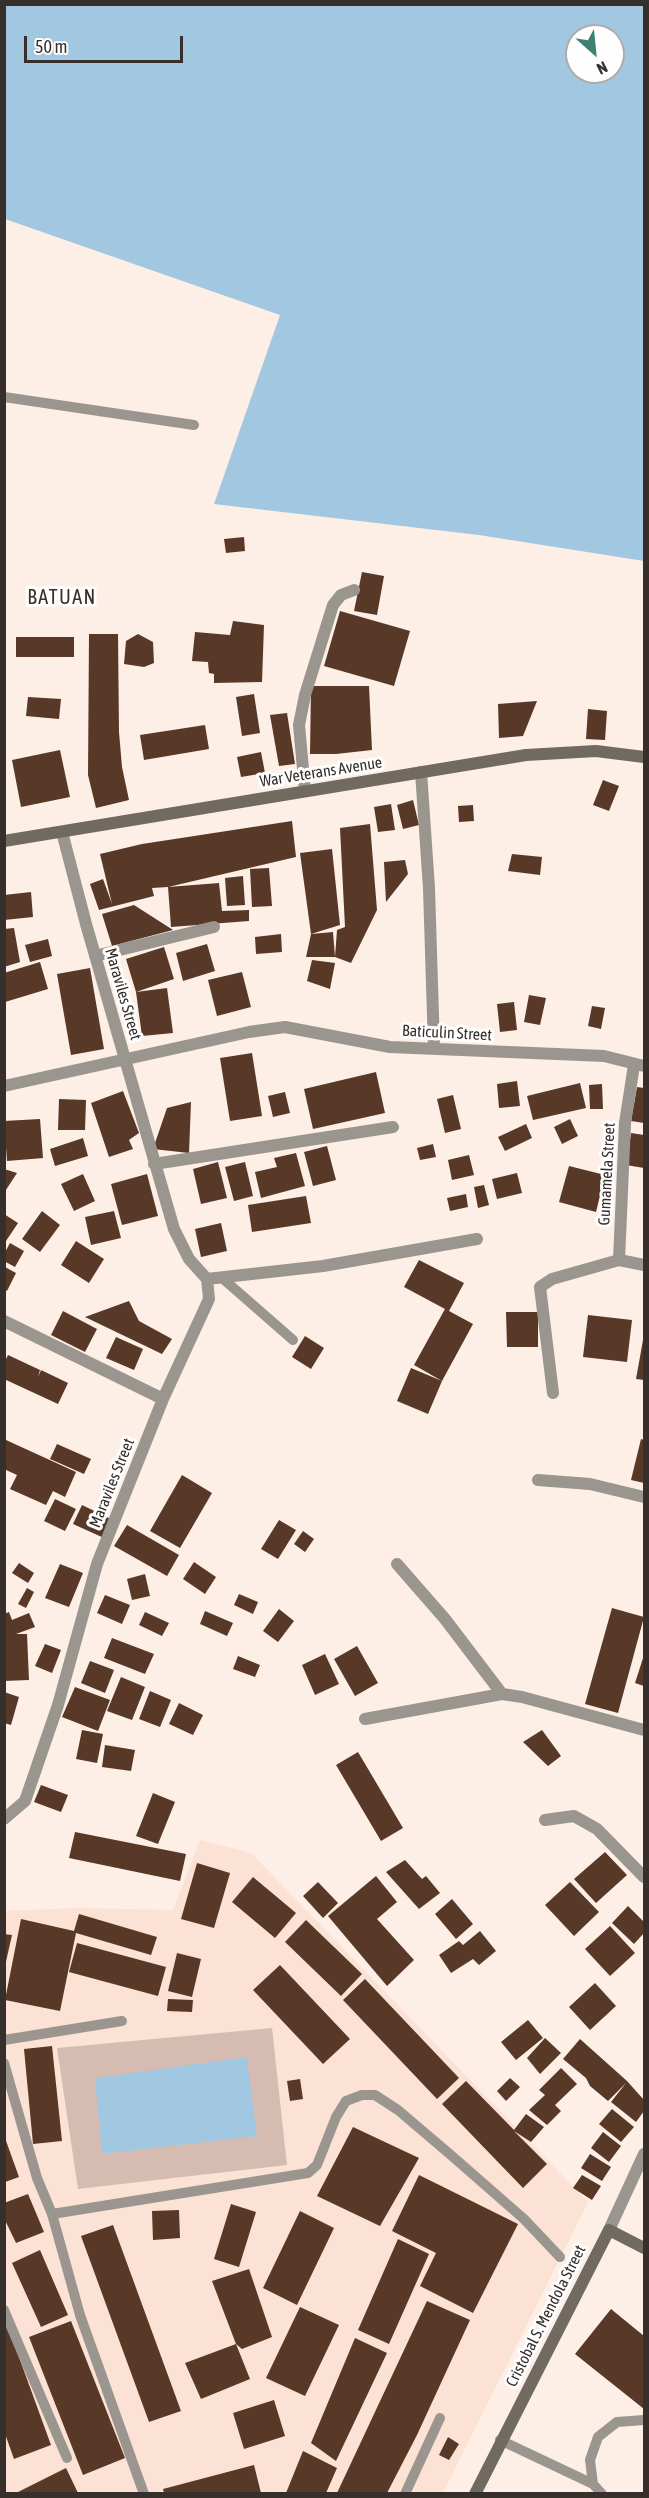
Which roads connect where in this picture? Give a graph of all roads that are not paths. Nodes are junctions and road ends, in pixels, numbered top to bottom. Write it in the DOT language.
graph roads {
  1 [pos="4,396"];
  2 [pos="194,425"];
  3 [pos="354,590"];
  4 [pos="645,757"];
  5 [pos="421,772"];
  6 [pos="305,791"];
  7 [pos="62,832"];
  8 [pos="4,841"];
  9 [pos="214,927"];
  10 [pos="95,956"];
  11 [pos="434,1048"];
  12 [pos="125,1060"];
  13 [pos="639,1065"];
  14 [pos="4,1086"];
  15 [pos="393,1127"];
  16 [pos="154,1164"];
  17 [pos="477,1239"];
  18 [pos="619,1260"];
  19 [pos="645,1265"];
  20 [pos="220,1277"];
  21 [pos="207,1279"];
  22 [pos="4,1321"];
  23 [pos="293,1340"];
  24 [pos="553,1393"];
  25 [pos="163,1400"];
  26 [pos="538,1480"];
  27 [pos="645,1497"];
  28 [pos="397,1564"];
  29 [pos="502,1694"];
  30 [pos="365,1719"];
  31 [pos="645,1730"];
  32 [pos="4,1819"];
  33 [pos="545,1820"];
  34 [pos="645,1877"];
  35 [pos="122,2021"];
  36 [pos="4,2040"];
  37 [pos="4,2063"];
  38 [pos="645,2154"];
  39 [pos="52,2214"];
  40 [pos="609,2230"];
  41 [pos="645,2248"];
  42 [pos="560,2257"];
  43 [pos="4,2310"];
  44 [pos="440,2418"];
  45 [pos="645,2420"];
  46 [pos="501,2440"];
  47 [pos="67,2458"];
  48 [pos="593,2484"];
  49 [pos="144,2493"];
  50 [pos="405,2493"];
  51 [pos="475,2493"];
  52 [pos="602,2493"];
  1 -- 2 [label="lane"];
  3 -- 6 [label="street"];
  4 -- 5 [label="main road, War Veterans Avenue"];
  5 -- 6 [label="main road, War Veterans Avenue"];
  5 -- 11 [label="street"];
  6 -- 7 [label="main road, War Veterans Avenue"];
  7 -- 8 [label="main road, War Veterans Avenue"];
  7 -- 10 [label="street, Maraviles Street"];
  9 -- 10 [label="street"];
  10 -- 12 [label="street, Maraviles Street"];
  11 -- 12 [label="street, Baticulin Street"];
  11 -- 13 [label="street, Baticulin Street"];
  12 -- 14 [label="street, Baticulin Street"];
  12 -- 16 [label="street, Maraviles Street"];
  13 -- 18 [label="street, Gumamela Street"];
  15 -- 16 [label="street"];
  16 -- 21 [label="street, Maraviles Street"];
  17 -- 20 [label="street"];
  18 -- 19 [label="street"];
  18 -- 24 [label="street"];
  20 -- 21 [label="street"];
  20 -- 23 [label="lane"];
  21 -- 25 [label="street, Maraviles Street"];
  22 -- 25 [label="street"];
  25 -- 32 [label="street, Maraviles Street"];
  26 -- 27 [label="street"];
  28 -- 29 [label="street"];
  29 -- 30 [label="street"];
  29 -- 31 [label="street"];
  33 -- 34 [label="street"];
  35 -- 36 [label="lane"];
  37 -- 39 [label="lane"];
  38 -- 40 [label="street, Cristobal S. Mendola Street"];
  39 -- 42 [label="lane"];
  39 -- 49 [label="lane"];
  40 -- 41 [label="main road"];
  40 -- 46 [label="main road, Cristobal S. Mendola Street"];
  43 -- 47 [label="lane"];
  44 -- 50 [label="lane"];
  45 -- 48 [label="lane"];
  46 -- 48 [label="lane"];
  46 -- 51 [label="main road, Cristobal S. Mendola Street"];
  48 -- 52 [label="lane"];
}
